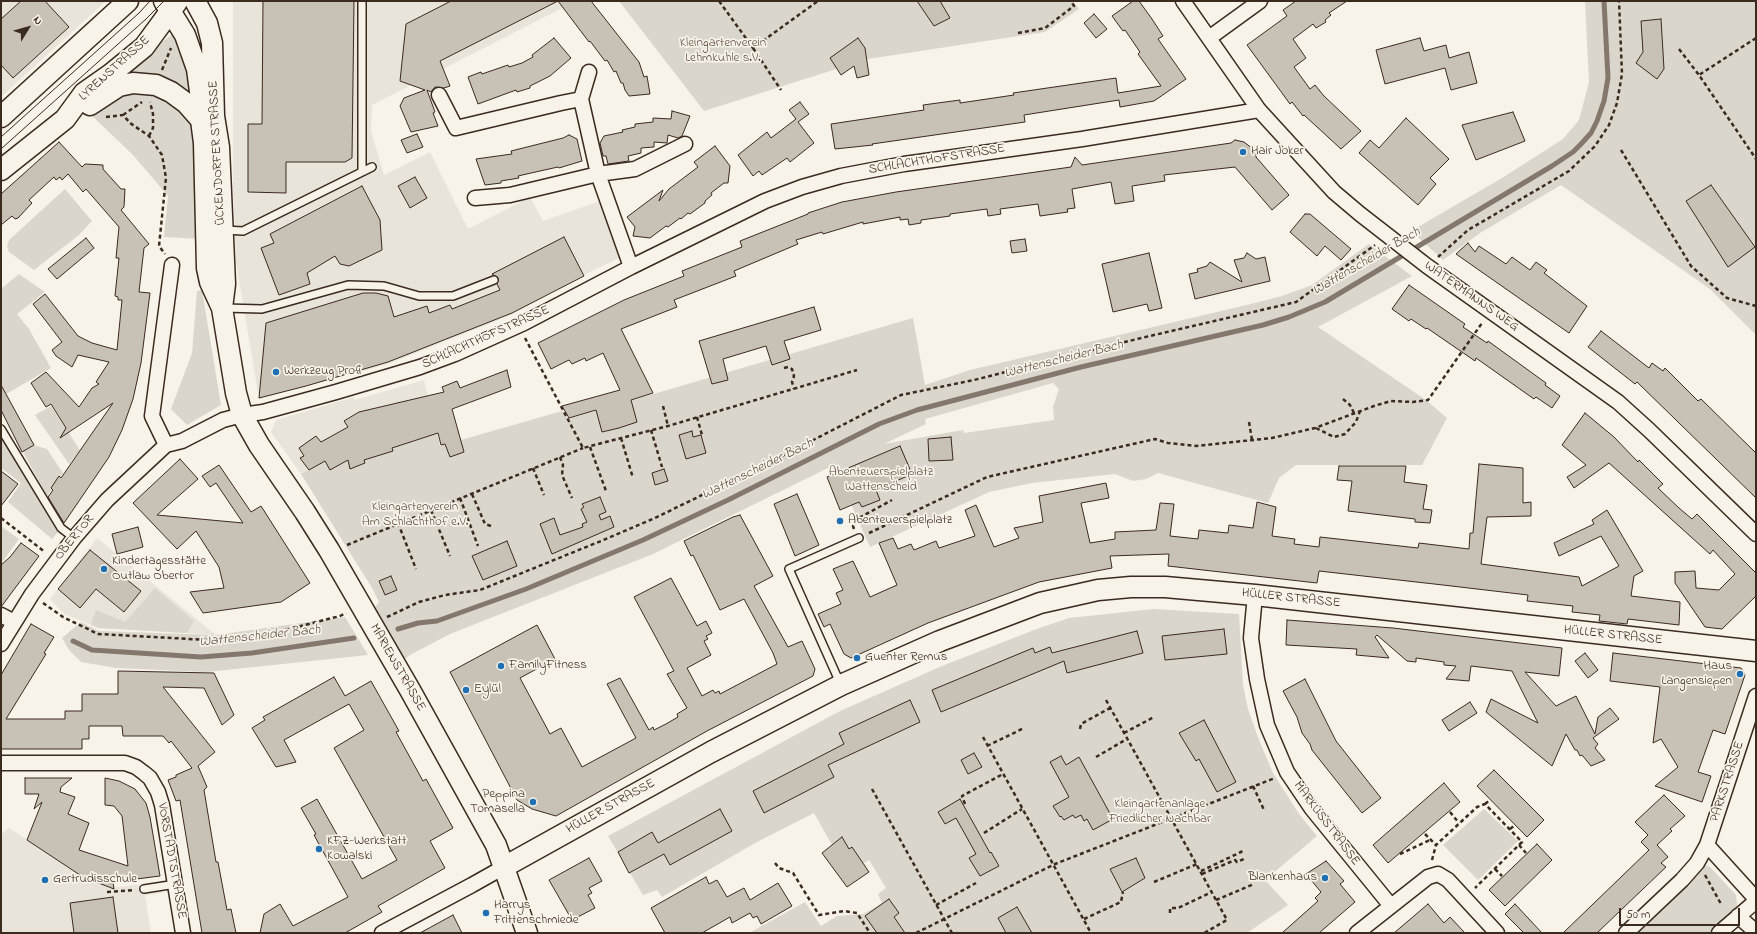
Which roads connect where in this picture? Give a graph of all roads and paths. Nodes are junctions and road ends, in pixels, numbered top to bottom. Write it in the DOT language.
graph roads {
  1 [pos="128,1"];
  2 [pos="195,1"];
  3 [pos="362,1"];
  4 [pos="719,1"];
  5 [pos="818,1"];
  6 [pos="1071,1"];
  7 [pos="1183,1"];
  8 [pos="1260,1"];
  9 [pos="1619,1"];
  10 [pos="171,4"];
  11 [pos="1018,33"];
  12 [pos="1209,38"];
  13 [pos="1756,38"];
  14 [pos="173,42"];
  15 [pos="753,48"];
  16 [pos="1679,50"];
  17 [pos="588,72"];
  18 [pos="1699,75"];
  19 [pos="780,90"];
  20 [pos="152,91"];
  21 [pos="439,95"];
  22 [pos="581,99"];
  23 [pos="143,102"];
  24 [pos="1259,110"];
  25 [pos="123,115"];
  26 [pos="1,117"];
  27 [pos="103,118"];
  28 [pos="65,119"];
  29 [pos="201,120"];
  30 [pos="149,136"];
  31 [pos="685,144"];
  32 [pos="1621,150"];
  33 [pos="1756,159"];
  34 [pos="372,167"];
  35 [pos="1,170"];
  36 [pos="362,172"];
  37 [pos="598,174"];
  38 [pos="475,198"];
  39 [pos="214,231"];
  40 [pos="1388,237"];
  41 [pos="172,265"];
  42 [pos="1427,266"];
  43 [pos="631,267"];
  44 [pos="494,280"];
  45 [pos="1756,306"];
  46 [pos="222,308"];
  47 [pos="1490,312"];
  48 [pos="518,326"];
  49 [pos="784,368"];
  50 [pos="857,370"];
  51 [pos="794,388"];
  52 [pos="1343,400"];
  53 [pos="663,406"];
  54 [pos="1360,411"];
  55 [pos="1354,413"];
  56 [pos="242,415"];
  57 [pos="697,417"];
  58 [pos="1249,422"];
  59 [pos="668,426"];
  60 [pos="1315,428"];
  61 [pos="1,429"];
  62 [pos="651,430"];
  63 [pos="702,435"];
  64 [pos="621,438"];
  65 [pos="1252,440"];
  66 [pos="166,445"];
  67 [pos="590,447"];
  68 [pos="583,448"];
  69 [pos="560,457"];
  70 [pos="662,467"];
  71 [pos="533,468"];
  72 [pos="633,478"];
  73 [pos="606,491"];
  74 [pos="472,493"];
  75 [pos="544,495"];
  76 [pos="460,498"];
  77 [pos="572,498"];
  78 [pos="892,500"];
  79 [pos="431,510"];
  80 [pos="1,518"];
  81 [pos="858,519"];
  82 [pos="398,523"];
  83 [pos="491,526"];
  84 [pos="1756,534"];
  85 [pos="74,538"];
  86 [pos="859,538"];
  87 [pos="347,545"];
  88 [pos="478,546"];
  89 [pos="450,556"];
  90 [pos="57,561"];
  91 [pos="416,569"];
  92 [pos="32,594"];
  93 [pos="1255,595"];
  94 [pos="361,605"];
  95 [pos="1,615"];
  96 [pos="14,622"];
  97 [pos="372,625"];
  98 [pos="1,644"];
  99 [pos="1756,651"];
  100 [pos="841,685"];
  101 [pos="1756,696"];
  102 [pos="1106,700"];
  103 [pos="1110,708"];
  104 [pos="1154,717"];
  105 [pos="1024,728"];
  106 [pos="1080,729"];
  107 [pos="1124,733"];
  108 [pos="983,737"];
  109 [pos="1128,739"];
  110 [pos="987,746"];
  111 [pos="1096,757"];
  112 [pos="1,763"];
  113 [pos="1287,772"];
  114 [pos="1003,774"];
  115 [pos="1253,786"];
  116 [pos="872,789"];
  117 [pos="1490,800"];
  118 [pos="966,804"];
  119 [pos="1485,804"];
  120 [pos="1022,809"];
  121 [pos="1264,810"];
  122 [pos="1450,812"];
  123 [pos="1171,818"];
  124 [pos="1459,823"];
  125 [pos="1514,826"];
  126 [pos="1510,830"];
  127 [pos="984,833"];
  128 [pos="1425,834"];
  129 [pos="1430,840"];
  130 [pos="1436,845"];
  131 [pos="1707,845"];
  132 [pos="1519,846"];
  133 [pos="1244,849"];
  134 [pos="1526,853"];
  135 [pos="1400,854"];
  136 [pos="1246,858"];
  137 [pos="1697,862"];
  138 [pos="775,863"];
  139 [pos="1196,864"];
  140 [pos="1053,865"];
  141 [pos="504,867"];
  142 [pos="1495,869"];
  143 [pos="1201,873"];
  144 [pos="1502,876"];
  145 [pos="1428,877"];
  146 [pos="1154,882"];
  147 [pos="976,883"];
  148 [pos="176,884"];
  149 [pos="1254,884"];
  150 [pos="144,889"];
  151 [pos="107,892"];
  152 [pos="1123,892"];
  153 [pos="1212,892"];
  154 [pos="1464,898"];
  155 [pos="1216,900"];
  156 [pos="1756,900"];
  157 [pos="1722,904"];
  158 [pos="936,905"];
  159 [pos="1391,906"];
  160 [pos="1170,913"];
  161 [pos="1738,916"];
  162 [pos="943,918"];
  163 [pos="1084,919"];
  164 [pos="1756,932"];
  165 [pos="183,933"];
  166 [pos="382,933"];
  167 [pos="527,933"];
  168 [pos="870,933"];
  169 [pos="916,933"];
  170 [pos="952,933"];
  171 [pos="1091,933"];
  172 [pos="1204,933"];
  173 [pos="1357,933"];
  174 [pos="1497,933"];
  175 [pos="1626,933"];
  176 [pos="1719,933"];
  1 -- 26 [label="main road"];
  2 -- 39 [label="main road, ÜCKENDORFER STRASSE"];
  3 -- 36 [label="lane"];
  4 -- 15 [label="path"];
  5 -- 15 [label="path"];
  6 -- 11 [label="path"];
  7 -- 12 [label="street, WATERMANNS WEG"];
  8 -- 12 [label="street"];
  9 -- 42 [label="path"];
  10 -- 28 [label="main road, LYRENSTRASSE"];
  10 -- 29 [label="main road, ÜCKENDORFER STRASSE"];
  12 -- 24 [label="street, WATERMANNS WEG"];
  13 -- 18 [label="path"];
  14 -- 20 [label="path"];
  15 -- 19 [label="path"];
  16 -- 18 [label="path"];
  17 -- 22 [label="street"];
  18 -- 33 [label="path"];
  20 -- 28 [label="main road, ÜCKENDORFER STRASSE"];
  20 -- 29 [label="main road, ÜCKENDORFER STRASSE"];
  20 -- 30 [label="path"];
  21 -- 22 [label="street"];
  22 -- 37 [label="street"];
  23 -- 25 [label="path"];
  24 -- 40 [label="street, WATERMANNS WEG"];
  24 -- 43 [label="street, SCHLACHTHOFSTRASSE"];
  25 -- 27 [label="path"];
  25 -- 30 [label="path"];
  28 -- 35 [label="main road, LYRENSTRASSE"];
  29 -- 39 [label="main road, ÜCKENDORFER STRASSE"];
  30 -- 41 [label="path"];
  31 -- 37 [label="street"];
  32 -- 45 [label="path"];
  34 -- 36 [label="lane"];
  36 -- 39 [label="lane"];
  37 -- 38 [label="street"];
  37 -- 43 [label="street"];
  39 -- 46 [label="main road, ÜCKENDORFER STRASSE"];
  40 -- 42 [label="street, WATERMANNS WEG"];
  40 -- 97 [label="path"];
  41 -- 66 [label="street"];
  42 -- 47 [label="street, WATERMANNS WEG"];
  43 -- 48 [label="street, SCHLACHTHOFSTRASSE"];
  44 -- 46 [label="lane"];
  46 -- 56 [label="main road, ÜCKENDORFER STRASSE"];
  47 -- 54 [label="path"];
  47 -- 84 [label="street, WATERMANNS WEG"];
  48 -- 56 [label="street, SCHLACHTHOFSTRASSE"];
  48 -- 68 [label="path"];
  49 -- 51 [label="path"];
  50 -- 51 [label="path"];
  51 -- 57 [label="path"];
  52 -- 55 [label="path"];
  53 -- 59 [label="path"];
  54 -- 55 [label="path"];
  54 -- 60 [label="path"];
  55 -- 60 [label="path"];
  56 -- 66 [label="street, OBERTOR"];
  56 -- 94 [label="main road, MARIENSTRASSE"];
  57 -- 59 [label="path"];
  57 -- 63 [label="path"];
  58 -- 65 [label="path"];
  59 -- 62 [label="path"];
  60 -- 65 [label="path"];
  61 -- 85 [label="lane"];
  62 -- 64 [label="path"];
  62 -- 70 [label="path"];
  64 -- 67 [label="path"];
  64 -- 72 [label="path"];
  65 -- 86 [label="path"];
  66 -- 85 [label="street, OBERTOR"];
  67 -- 68 [label="path"];
  67 -- 73 [label="path"];
  68 -- 69 [label="path"];
  69 -- 71 [label="path"];
  69 -- 77 [label="path"];
  71 -- 74 [label="path"];
  71 -- 75 [label="path"];
  74 -- 76 [label="path"];
  74 -- 83 [label="path"];
  76 -- 79 [label="path"];
  76 -- 88 [label="path"];
  78 -- 81 [label="path"];
  79 -- 82 [label="path"];
  79 -- 89 [label="path"];
  80 -- 90 [label="path"];
  82 -- 87 [label="path"];
  82 -- 91 [label="path"];
  85 -- 90 [label="street, OBERTOR"];
  86 -- 100 [label="lane"];
  90 -- 92 [label="street, OBERTOR"];
  92 -- 94 [label="path"];
  92 -- 96 [label="street, OBERTOR"];
  93 -- 99 [label="main road, HÜLLER STRASSE"];
  93 -- 100 [label="main road, HÜLLER STRASSE"];
  93 -- 113 [label="street, MARKUSSTRASSE"];
  94 -- 97 [label="main road, MARIENSTRASSE"];
  95 -- 96 [label="street"];
  96 -- 98 [label="street, OBERTOR"];
  97 -- 141 [label="main road, MARIENSTRASSE"];
  100 -- 141 [label="main road, HÜLLER STRASSE"];
  101 -- 131 [label="street, PARKSTRASSE"];
  102 -- 103 [label="path"];
  103 -- 106 [label="path"];
  103 -- 107 [label="path"];
  104 -- 107 [label="path"];
  105 -- 110 [label="path"];
  107 -- 109 [label="path"];
  108 -- 110 [label="path"];
  109 -- 111 [label="path"];
  109 -- 123 [label="path"];
  110 -- 114 [label="path"];
  112 -- 148 [label="street, VORSTADTSTRASSE"];
  113 -- 115 [label="path"];
  113 -- 159 [label="street, MARKUSSTRASSE"];
  114 -- 118 [label="path"];
  114 -- 120 [label="path"];
  115 -- 121 [label="path"];
  115 -- 123 [label="path"];
  116 -- 158 [label="path"];
  117 -- 119 [label="path"];
  119 -- 124 [label="path"];
  119 -- 126 [label="path"];
  120 -- 127 [label="path"];
  120 -- 140 [label="path"];
  122 -- 124 [label="path"];
  123 -- 139 [label="path"];
  123 -- 140 [label="path"];
  124 -- 130 [label="path"];
  125 -- 126 [label="path"];
  126 -- 132 [label="path"];
  128 -- 129 [label="path"];
  129 -- 130 [label="path"];
  129 -- 135 [label="path"];
  130 -- 145 [label="path"];
  131 -- 137 [label="street, PARKSTRASSE"];
  131 -- 156 [label="street"];
  132 -- 134 [label="path"];
  132 -- 142 [label="path"];
  133 -- 143 [label="path"];
  136 -- 143 [label="path"];
  137 -- 157 [label="path"];
  137 -- 175 [label="street, PARKSTRASSE"];
  138 -- 168 [label="path"];
  139 -- 143 [label="path"];
  139 -- 146 [label="path"];
  140 -- 162 [label="path"];
  140 -- 163 [label="path"];
  141 -- 166 [label="street, HÜLLER STRASSE"];
  141 -- 167 [label="main road, MARIENSTRASSE"];
  142 -- 144 [label="path"];
  142 -- 154 [label="path"];
  143 -- 153 [label="path"];
  145 -- 154 [label="street"];
  145 -- 159 [label="street"];
  147 -- 158 [label="path"];
  148 -- 150 [label="lane"];
  148 -- 165 [label="street, VORSTADTSTRASSE"];
  149 -- 155 [label="path"];
  150 -- 151 [label="path"];
  152 -- 163 [label="path"];
  153 -- 155 [label="path"];
  153 -- 160 [label="path"];
  154 -- 174 [label="street"];
  155 -- 172 [label="path"];
  156 -- 161 [label="street"];
  158 -- 162 [label="path"];
  159 -- 173 [label="street"];
  161 -- 164 [label="street"];
  161 -- 176 [label="street"];
  162 -- 169 [label="path"];
  162 -- 170 [label="path"];
  163 -- 171 [label="path"];
}
